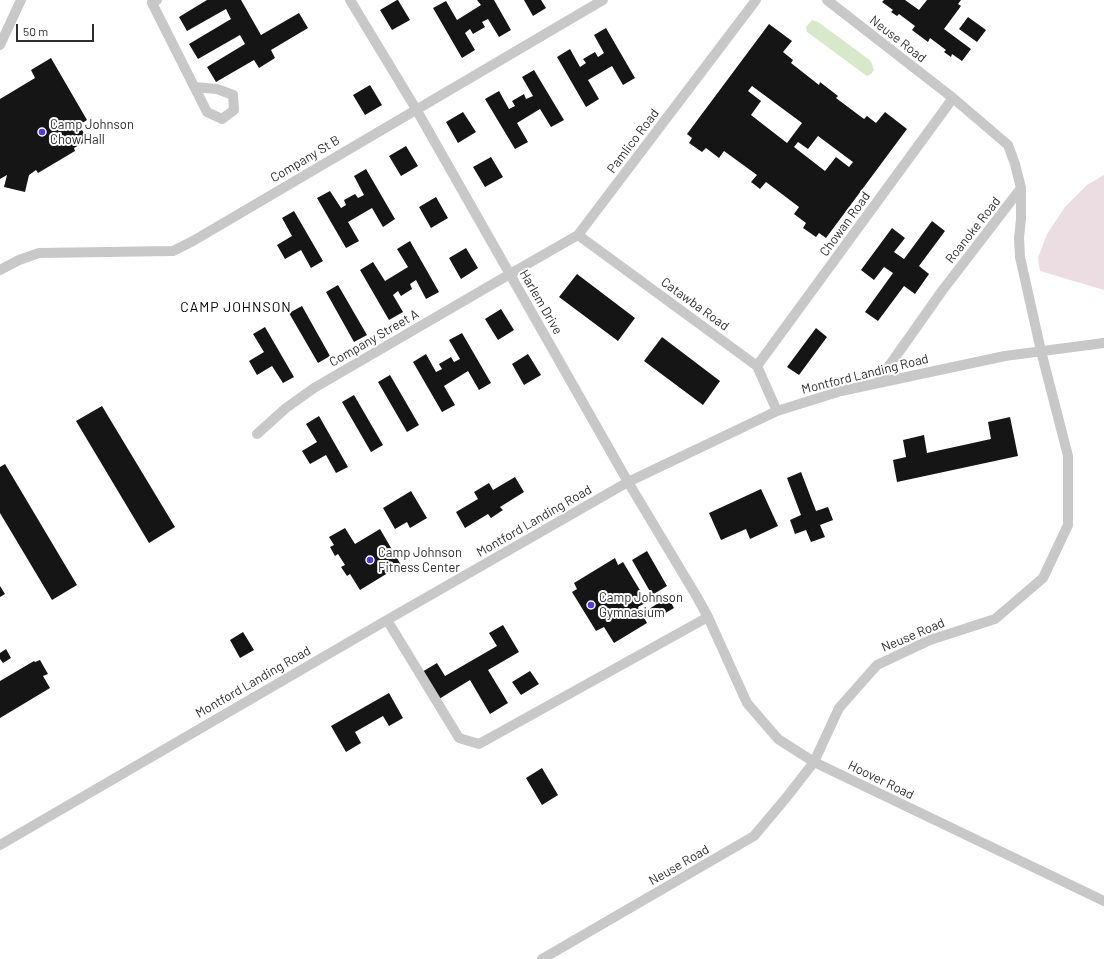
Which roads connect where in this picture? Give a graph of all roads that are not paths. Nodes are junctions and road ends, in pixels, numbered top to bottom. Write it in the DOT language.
graph roads {
  1 [pos="21,0"];
  2 [pos="157,0"];
  3 [pos="350,0"];
  4 [pos="603,0"];
  5 [pos="756,0"];
  6 [pos="827,0"];
  7 [pos="0,44"];
  8 [pos="195,87"];
  9 [pos="954,98"];
  10 [pos="416,109"];
  11 [pos="1021,188"];
  12 [pos="578,235"];
  13 [pos="0,270"];
  14 [pos="510,274"];
  15 [pos="1104,343"];
  16 [pos="1041,351"];
  17 [pos="757,366"];
  18 [pos="877,383"];
  19 [pos="777,411"];
  20 [pos="258,434"];
  21 [pos="628,482"];
  22 [pos="708,617"];
  23 [pos="387,620"];
  24 [pos="814,762"];
  25 [pos="0,845"];
  26 [pos="1104,901"];
  27 [pos="542,959"];
  1 -- 7 [label="street"];
  2 -- 8 [label="street"];
  3 -- 10 [label="street, Harlem Drive"];
  4 -- 10 [label="street, Company St B"];
  5 -- 12 [label="street, Pamlico Road"];
  6 -- 9 [label="street, Neuse Road"];
  9 -- 11 [label="street"];
  9 -- 17 [label="street, Chowan Road"];
  10 -- 13 [label="street, Company St B"];
  10 -- 14 [label="street, Harlem Drive"];
  11 -- 16 [label="street, Neuse Road"];
  11 -- 18 [label="street, Roanoke Road"];
  12 -- 14 [label="street, Pamlico Road"];
  12 -- 17 [label="street, Catawba Road"];
  14 -- 20 [label="street, Company Street A"];
  14 -- 21 [label="street, Harlem Drive"];
  15 -- 16 [label="street, Montford Landing Road"];
  16 -- 18 [label="street, Montford Landing Road"];
  16 -- 24 [label="street, Neuse Road"];
  17 -- 19 [label="street, Catawba Road"];
  18 -- 19 [label="street, Montford Landing Road"];
  19 -- 21 [label="street, Montford Landing Road"];
  21 -- 22 [label="street, Harlem Drive"];
  21 -- 23 [label="street, Montford Landing Road"];
  22 -- 23 [label="street"];
  22 -- 24 [label="street, Hoover Road"];
  23 -- 25 [label="street, Montford Landing Road"];
  24 -- 26 [label="street, Hoover Road"];
  24 -- 27 [label="street, Neuse Road"];
}
